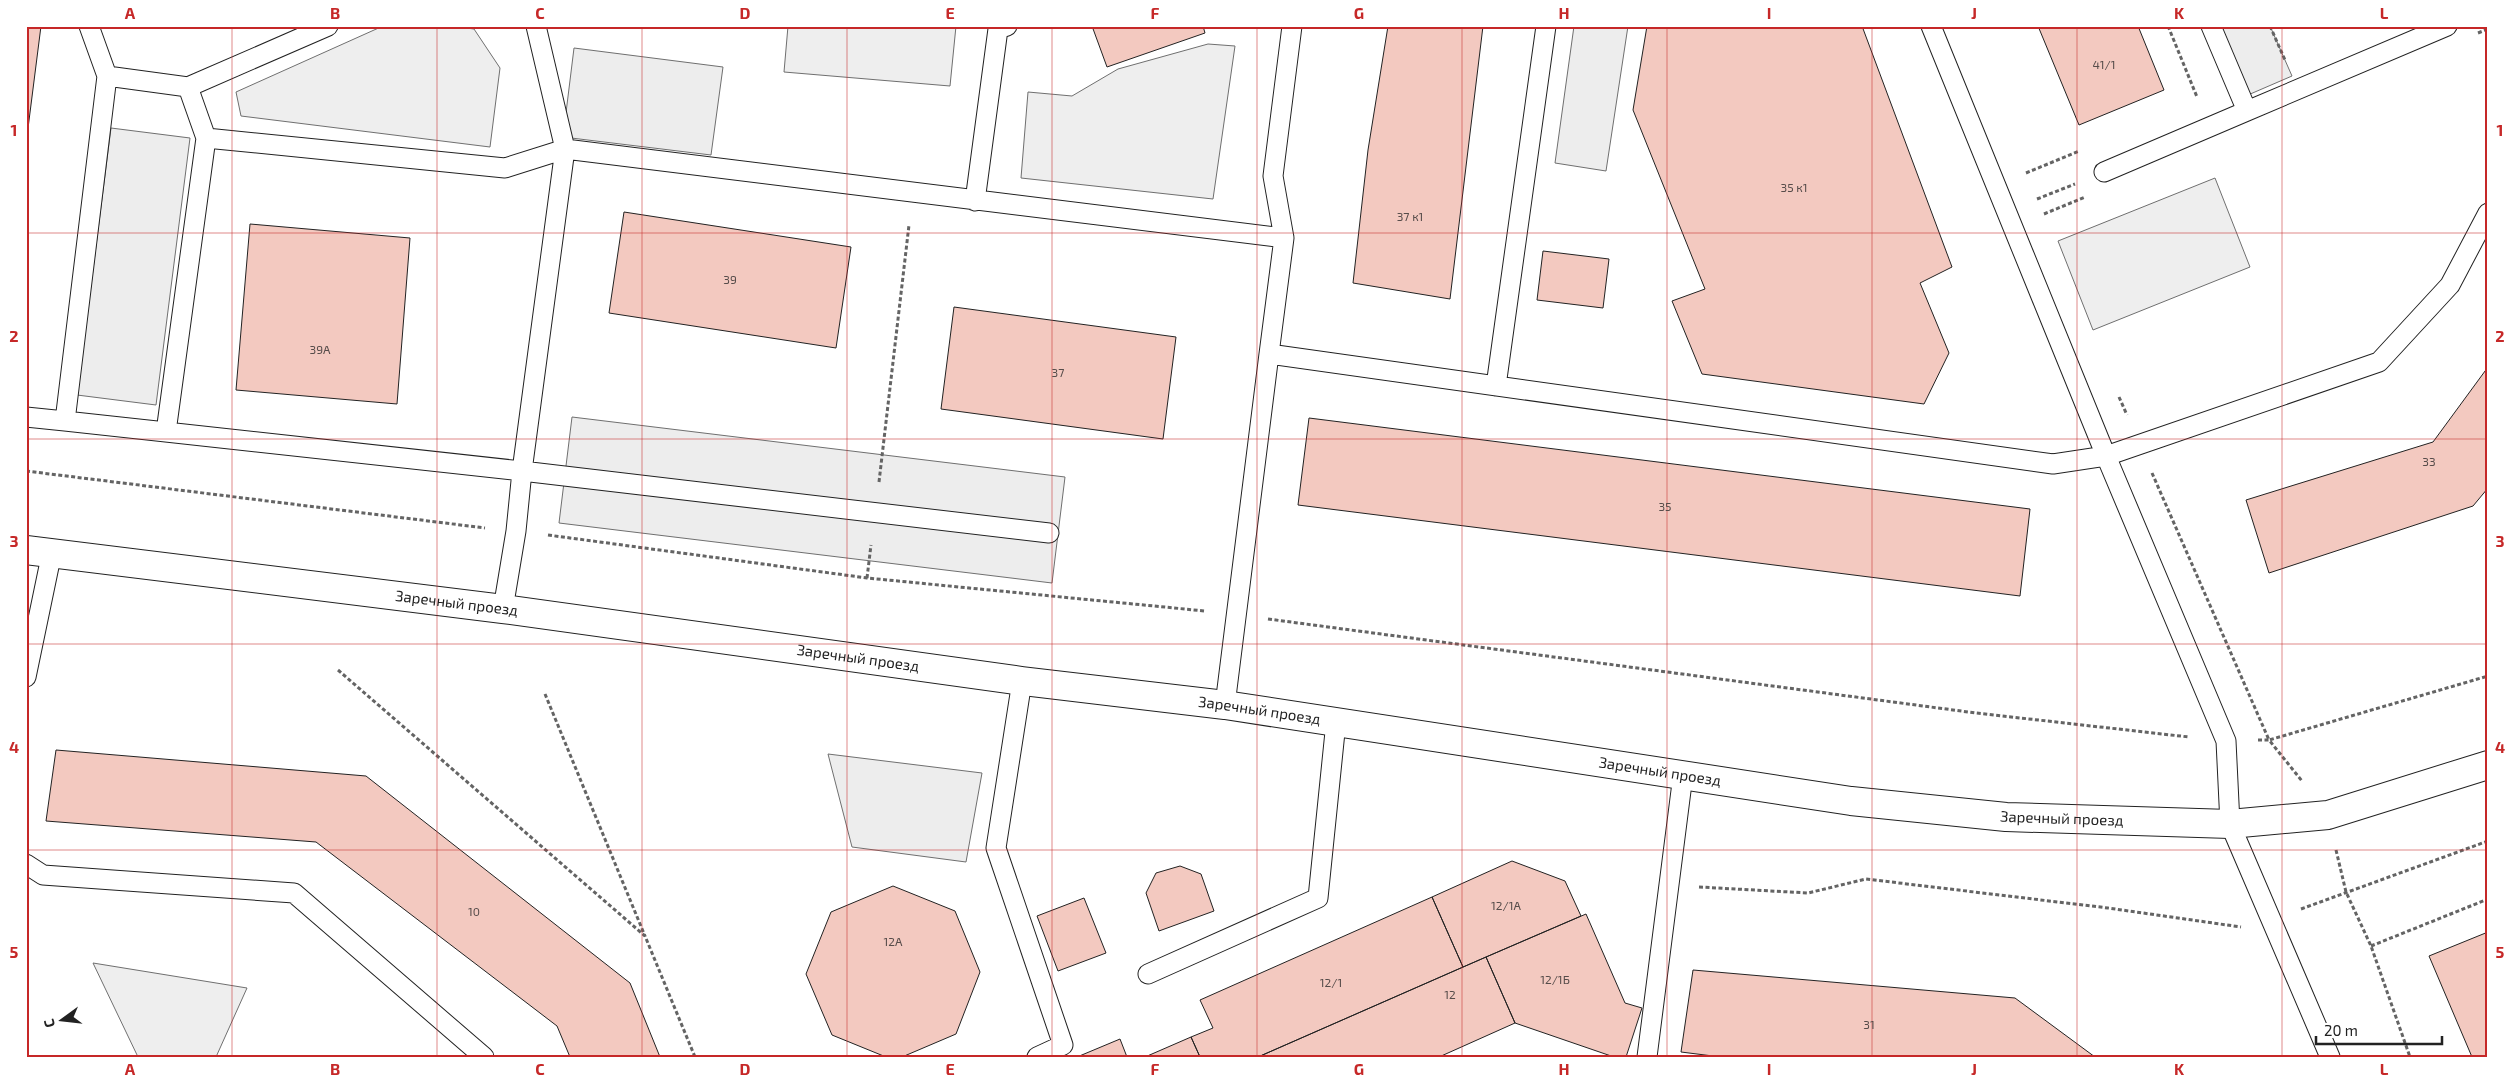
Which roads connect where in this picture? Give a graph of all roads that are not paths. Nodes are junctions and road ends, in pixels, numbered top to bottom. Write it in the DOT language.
graph roads {
  1 [pos="89,26"];
  2 [pos="328,26"];
  3 [pos="536,26"];
  4 [pos="1007,26"];
  5 [pos="1292,26"];
  6 [pos="1546,26"];
  7 [pos="1931,26"];
  8 [pos="2210,26"];
  9 [pos="2447,26"];
  10 [pos="107,76"];
  11 [pos="188,87"];
  12 [pos="2247,112"];
  13 [pos="206,138"];
  14 [pos="565,149"];
  15 [pos="2104,172"];
  16 [pos="975,200"];
  17 [pos="2488,213"];
  18 [pos="1284,238"];
  19 [pos="1270,354"];
  20 [pos="1496,386"];
  21 [pos="26,417"];
  22 [pos="65,421"];
  23 [pos="166,432"];
  24 [pos="2106,456"];
  25 [pos="522,471"];
  26 [pos="1049,533"];
  27 [pos="39,551"];
  28 [pos="503,609"];
  29 [pos="26,676"];
  30 [pos="1022,681"];
  31 [pos="1225,705"];
  32 [pos="1336,722"];
  33 [pos="2488,765"];
  34 [pos="1683,775"];
  35 [pos="2230,824"];
  36 [pos="26,864"];
  37 [pos="1148,974"];
  38 [pos="484,1057"];
  39 [pos="1037,1057"];
  40 [pos="1647,1057"];
  41 [pos="2330,1057"];
  1 -- 10 [label="lane"];
  2 -- 11 [label="lane"];
  3 -- 14 [label="lane"];
  4 -- 16 [label="lane"];
  5 -- 18 [label="lane"];
  6 -- 20 [label="lane"];
  7 -- 24 [label="lane"];
  8 -- 12 [label="lane"];
  9 -- 12 [label="lane"];
  10 -- 11 [label="lane"];
  10 -- 22 [label="lane"];
  11 -- 13 [label="lane"];
  12 -- 15 [label="lane"];
  13 -- 14 [label="lane"];
  13 -- 23 [label="lane"];
  14 -- 16 [label="lane"];
  14 -- 25 [label="lane"];
  16 -- 18 [label="lane"];
  17 -- 24 [label="lane"];
  18 -- 19 [label="lane"];
  19 -- 20 [label="lane"];
  19 -- 31 [label="lane"];
  20 -- 24 [label="lane"];
  21 -- 22 [label="lane"];
  22 -- 23 [label="lane"];
  23 -- 25 [label="lane"];
  24 -- 35 [label="lane"];
  25 -- 26 [label="lane"];
  25 -- 28 [label="lane"];
  27 -- 28 [label="street, Заречный проезд"];
  27 -- 29 [label="lane"];
  28 -- 30 [label="street, Заречный проезд"];
  30 -- 31 [label="street, Заречный проезд"];
  30 -- 39 [label="lane"];
  31 -- 32 [label="street, Заречный проезд"];
  32 -- 34 [label="street, Заречный проезд"];
  32 -- 37 [label="lane"];
  33 -- 35 [label="street, Заречный проезд"];
  34 -- 35 [label="street, Заречный проезд"];
  34 -- 40 [label="lane"];
  35 -- 41 [label="lane"];
  36 -- 38 [label="lane"];
}
